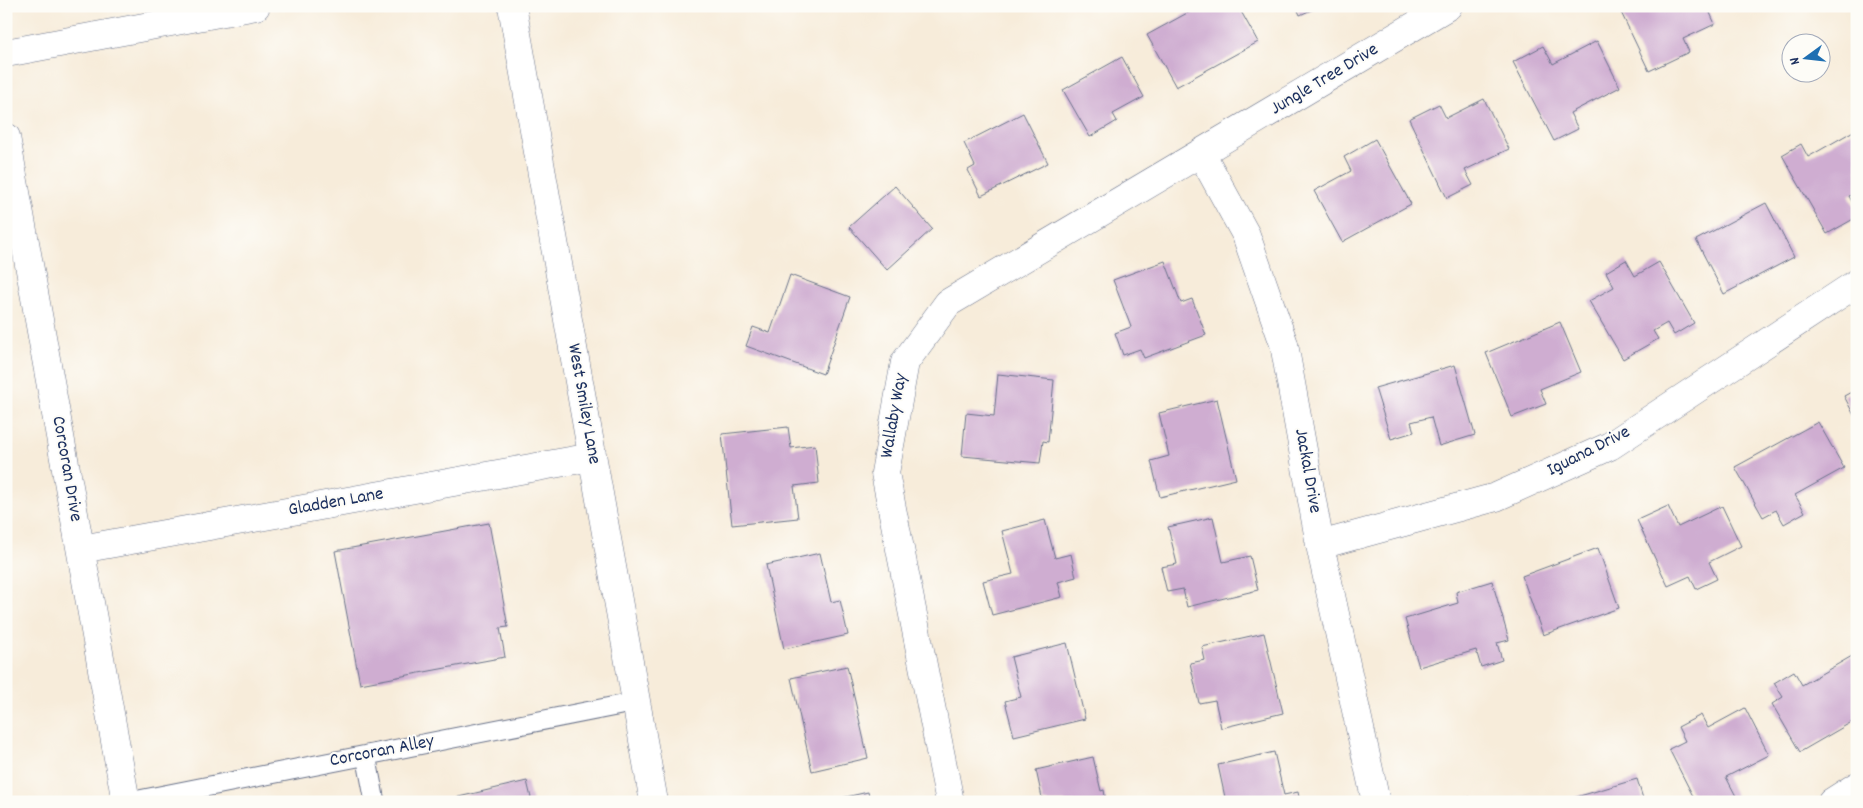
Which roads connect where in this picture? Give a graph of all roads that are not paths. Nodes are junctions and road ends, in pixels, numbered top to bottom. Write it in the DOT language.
graph roads {
  1 [pos="256,6"];
  2 [pos="512,6"];
  3 [pos="1448,6"];
  4 [pos="6,53"];
  5 [pos="6,137"];
  6 [pos="1201,153"];
  7 [pos="1857,283"];
  8 [pos="592,457"];
  9 [pos="1320,545"];
  10 [pos="81,549"];
  11 [pos="636,702"];
  12 [pos="366,755"];
  13 [pos="1857,786"];
  14 [pos="128,802"];
  15 [pos="375,802"];
  16 [pos="654,802"];
  17 [pos="950,802"];
  18 [pos="1376,802"];
  19 [pos="1832,802"];
  1 -- 4 [label="street"];
  2 -- 8 [label="street, West Smiley Lane"];
  3 -- 6 [label="street, Jungle Tree Drive"];
  5 -- 10 [label="street, Corcoran Drive"];
  6 -- 9 [label="street, Jackal Drive"];
  6 -- 17 [label="street, Wallaby Way"];
  7 -- 9 [label="street, Iguana Drive"];
  8 -- 10 [label="street, Gladden Lane"];
  8 -- 11 [label="street, West Smiley Lane"];
  9 -- 18 [label="street, Jackal Drive"];
  10 -- 14 [label="street, Corcoran Drive"];
  11 -- 12 [label="lane, Corcoran Alley"];
  11 -- 16 [label="street, West Smiley Lane"];
  12 -- 14 [label="lane, Corcoran Alley"];
  12 -- 15 [label="lane"];
  13 -- 19 [label="street"];
}
